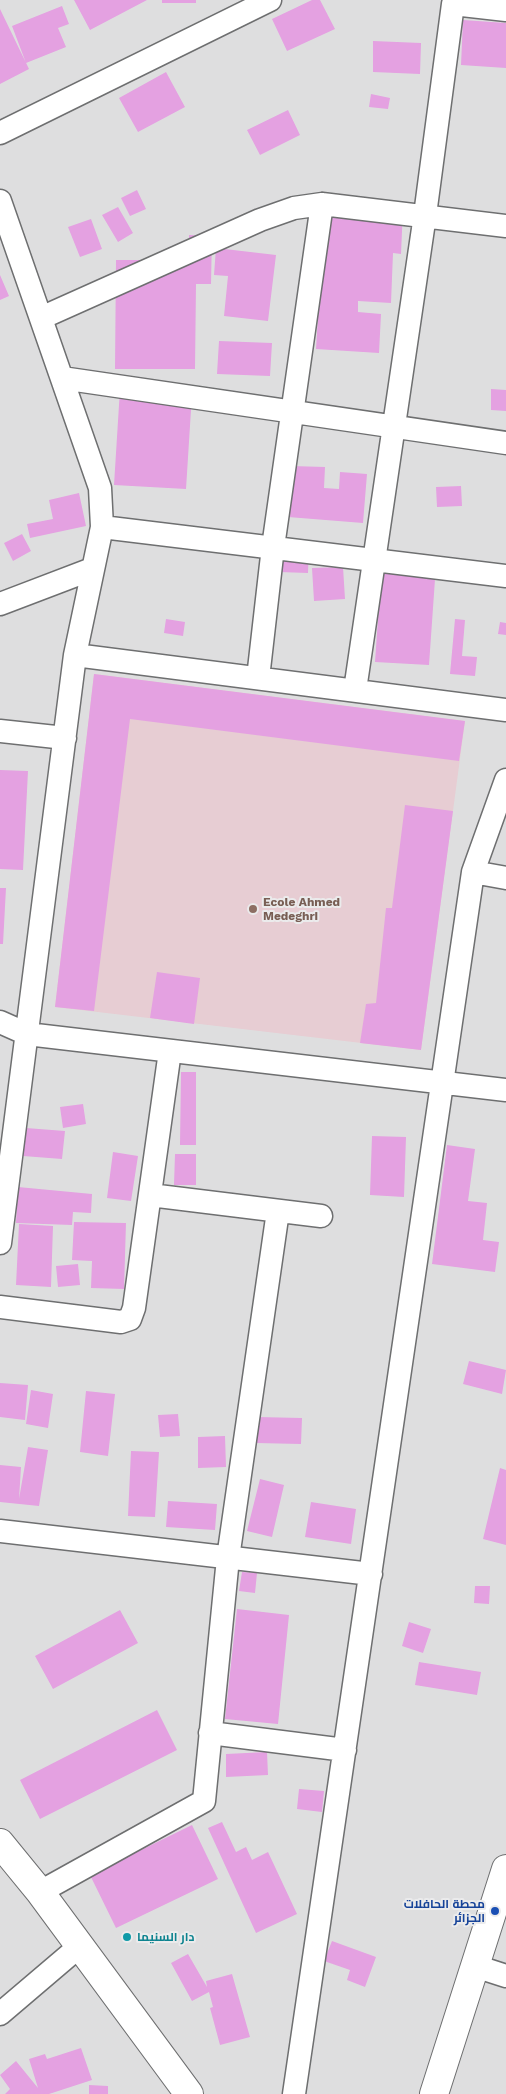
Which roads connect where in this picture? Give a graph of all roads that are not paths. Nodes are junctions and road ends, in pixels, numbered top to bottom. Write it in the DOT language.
graph roads {
  1 [pos="270,0"];
  2 [pos="451,2"];
  3 [pos="506,10"];
  4 [pos="0,133"];
  5 [pos="322,204"];
  6 [pos="2,210"];
  7 [pos="425,215"];
  8 [pos="506,226"];
  9 [pos="42,318"];
  10 [pos="62,378"];
  11 [pos="292,412"];
  12 [pos="393,428"];
  13 [pos="506,443"];
  14 [pos="102,527"];
  15 [pos="273,548"];
  16 [pos="374,559"];
  17 [pos="92,569"];
  18 [pos="506,576"];
  19 [pos="0,604"];
  20 [pos="75,655"];
  21 [pos="258,678"];
  22 [pos="354,690"];
  23 [pos="506,710"];
  24 [pos="0,731"];
  25 [pos="65,738"];
  26 [pos="506,780"];
  27 [pos="473,872"];
  28 [pos="506,878"];
  29 [pos="0,1022"];
  30 [pos="27,1034"];
  31 [pos="170,1051"];
  32 [pos="443,1082"];
  33 [pos="506,1090"];
  34 [pos="3,1195"];
  35 [pos="150,1195"];
  36 [pos="278,1211"];
  37 [pos="321,1216"];
  38 [pos="0,1243"];
  39 [pos="0,1306"];
  40 [pos="0,1531"];
  41 [pos="228,1558"];
  42 [pos="370,1574"];
  43 [pos="210,1733"];
  44 [pos="344,1750"];
  45 [pos="2,1846"];
  46 [pos="506,1869"];
  47 [pos="40,1892"];
  48 [pos="81,1945"];
  49 [pos="475,1966"];
  50 [pos="506,1976"];
  51 [pos="0,2014"];
  52 [pos="444,2062"];
  53 [pos="189,2094"];
  54 [pos="294,2094"];
  55 [pos="427,2094"];
  56 [pos="434,2094"];
  1 -- 4 [label="street"];
  2 -- 3 [label="street"];
  2 -- 7 [label="street"];
  5 -- 7 [label="street"];
  5 -- 9 [label="street"];
  5 -- 11 [label="street"];
  6 -- 9 [label="street"];
  7 -- 8 [label="street"];
  7 -- 12 [label="street"];
  9 -- 10 [label="street"];
  10 -- 11 [label="street"];
  10 -- 14 [label="street"];
  11 -- 12 [label="street"];
  11 -- 15 [label="street"];
  12 -- 13 [label="street"];
  12 -- 16 [label="street"];
  14 -- 15 [label="street"];
  14 -- 17 [label="street"];
  15 -- 16 [label="street"];
  15 -- 21 [label="street"];
  16 -- 18 [label="street"];
  16 -- 22 [label="street"];
  17 -- 19 [label="street"];
  17 -- 20 [label="street"];
  20 -- 21 [label="street"];
  20 -- 25 [label="street"];
  21 -- 22 [label="street"];
  22 -- 23 [label="street"];
  24 -- 25 [label="street"];
  25 -- 30 [label="street"];
  26 -- 27 [label="street"];
  27 -- 28 [label="street"];
  27 -- 32 [label="street"];
  29 -- 30 [label="street"];
  30 -- 31 [label="street"];
  30 -- 34 [label="street"];
  31 -- 32 [label="street"];
  31 -- 35 [label="street"];
  32 -- 33 [label="street"];
  32 -- 42 [label="street"];
  34 -- 38 [label="street"];
  35 -- 36 [label="street"];
  35 -- 39 [label="street"];
  36 -- 37 [label="street"];
  36 -- 41 [label="street"];
  40 -- 41 [label="street"];
  41 -- 42 [label="street"];
  41 -- 43 [label="street"];
  42 -- 44 [label="street"];
  43 -- 44 [label="street"];
  43 -- 47 [label="street"];
  44 -- 54 [label="street"];
  45 -- 47 [label="main road"];
  46 -- 49 [label="main road"];
  47 -- 48 [label="main road"];
  48 -- 51 [label="street"];
  48 -- 53 [label="main road"];
  49 -- 50 [label="street"];
  49 -- 52 [label="main road"];
  52 -- 55 [label="main road"];
  52 -- 56 [label="main road"];
}
